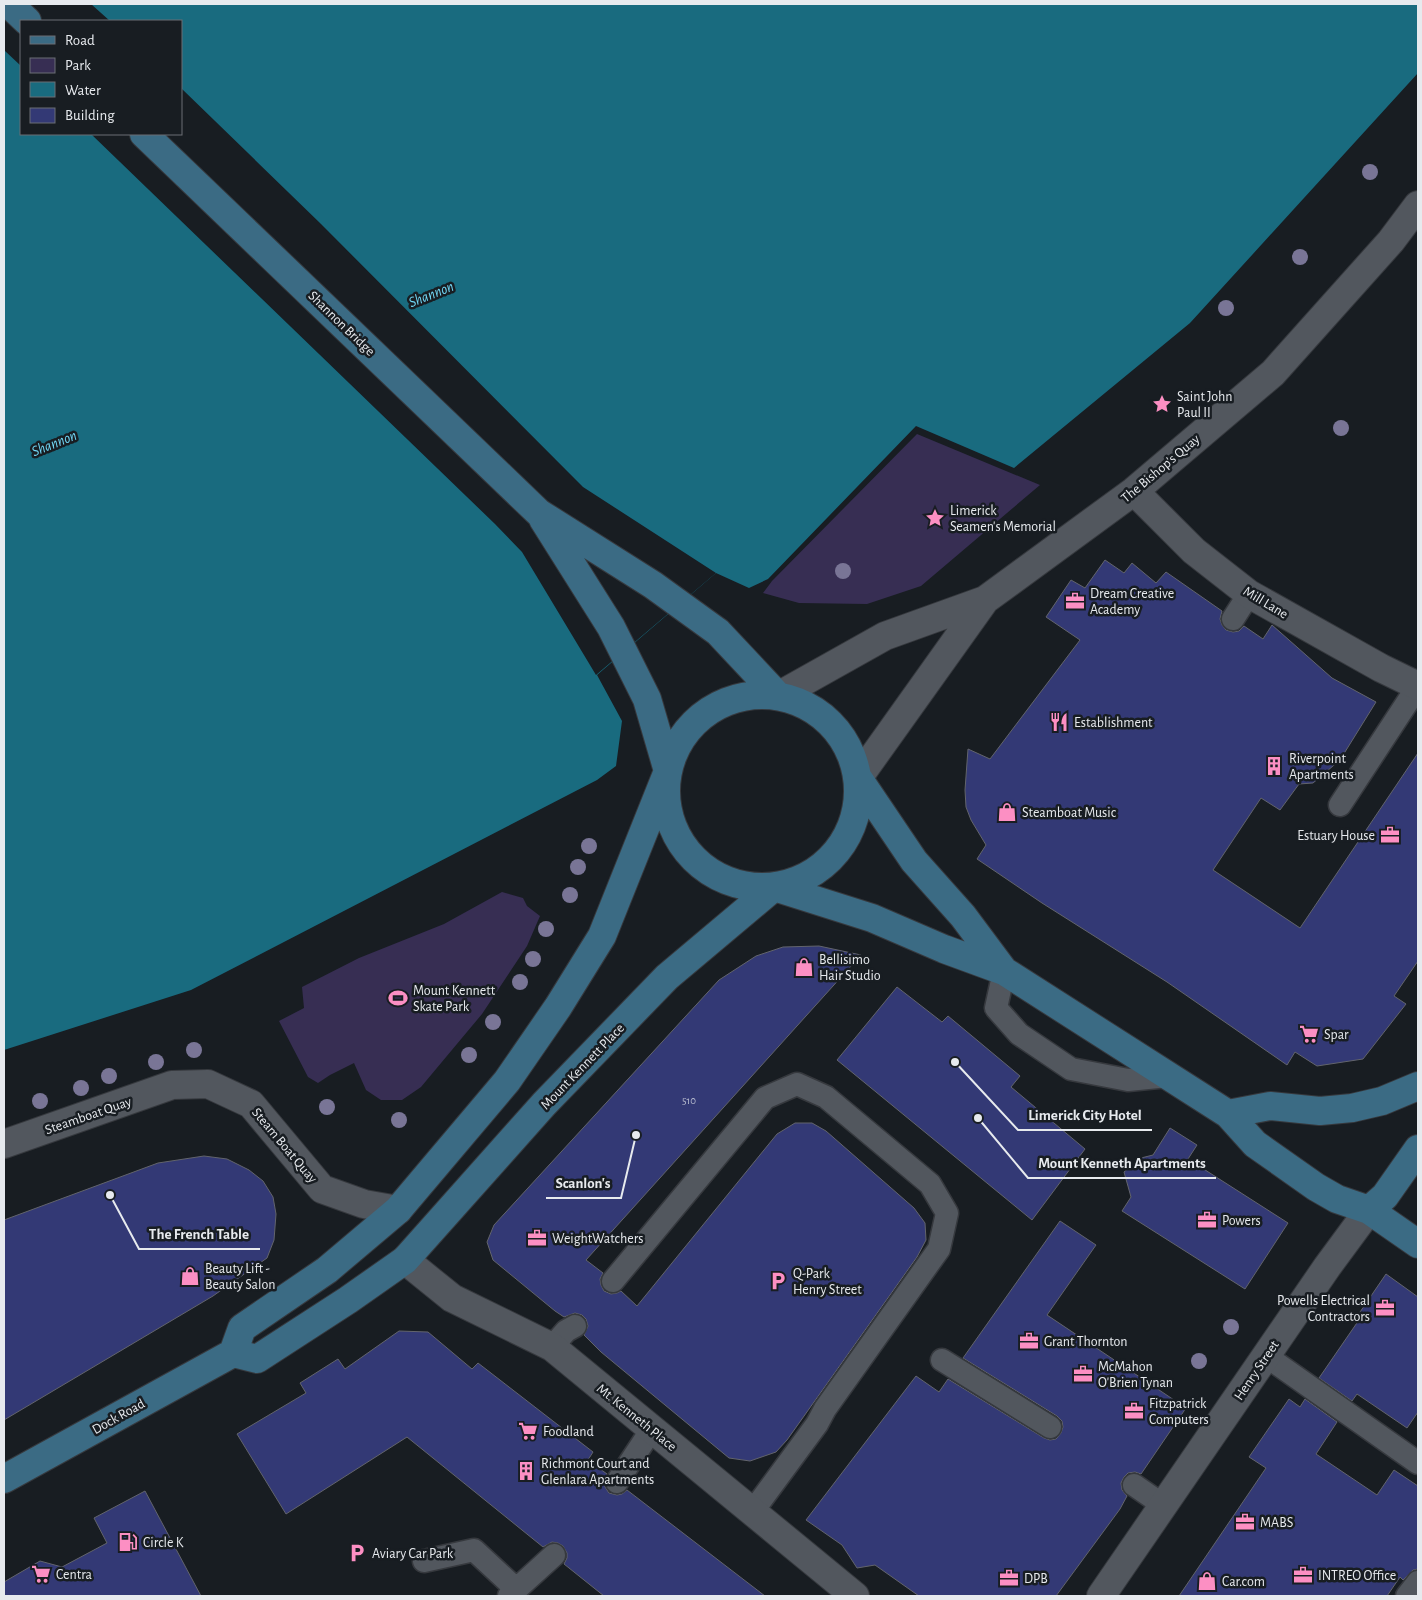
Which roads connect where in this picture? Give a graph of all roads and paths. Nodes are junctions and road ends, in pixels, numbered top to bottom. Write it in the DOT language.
graph roads {
  1 [pos="9,4"];
  2 [pos="26,20"];
  3 [pos="145,135"];
  4 [pos="1418,205"];
  5 [pos="1134,491"];
  6 [pos="539,513"];
  7 [pos="1250,594"];
  8 [pos="985,600"];
  9 [pos="1233,619"];
  10 [pos="1418,686"];
  11 [pos="778,696"];
  12 [pos="668,772"];
  13 [pos="858,778"];
  14 [pos="1340,806"];
  15 [pos="774,886"];
  16 [pos="1004,971"];
  17 [pos="1168,1076"];
  18 [pos="172,1085"];
  19 [pos="1418,1086"];
  20 [pos="1228,1114"];
  21 [pos="4,1144"];
  22 [pos="1418,1149"];
  23 [pos="398,1210"];
  24 [pos="1369,1210"];
  25 [pos="1418,1244"];
  26 [pos="405,1260"];
  27 [pos="612,1282"];
  28 [pos="575,1326"];
  29 [pos="552,1346"];
  30 [pos="233,1353"];
  31 [pos="1266,1356"];
  32 [pos="942,1360"];
  33 [pos="1050,1426"];
  34 [pos="652,1429"];
  35 [pos="1418,1463"];
  36 [pos="4,1479"];
  37 [pos="617,1482"];
  38 [pos="1134,1486"];
  39 [pos="1163,1505"];
  40 [pos="753,1511"];
  41 [pos="554,1556"];
  42 [pos="424,1562"];
  43 [pos="1418,1582"];
  44 [pos="513,1593"];
  45 [pos="856,1596"];
  46 [pos="1101,1596"];
  47 [pos="1407,1596"];
  1 -- 2 [label="main road"];
  3 -- 6 [label="main road, Shannon Bridge"];
  4 -- 5 [label="street, The Bishop's Quay"];
  5 -- 7 [label="street, Mill Lane"];
  5 -- 8 [label="street, The Bishop's Quay"];
  6 -- 11 [label="main road"];
  6 -- 12 [label="main road"];
  7 -- 9 [label="lane"];
  7 -- 10 [label="street, Mill Lane"];
  8 -- 11 [label="street, The Bishop's Quay"];
  8 -- 13 [label="street, The Bishop's Quay"];
  10 -- 14 [label="lane"];
  11 -- 12 [label="main road"];
  11 -- 13 [label="main road"];
  12 -- 15 [label="main road"];
  12 -- 23 [label="main road"];
  13 -- 15 [label="main road"];
  13 -- 16 [label="main road"];
  15 -- 16 [label="main road"];
  15 -- 26 [label="main road, Mount Kennett Place"];
  16 -- 17 [label="main road"];
  16 -- 17 [label="lane"];
  17 -- 20 [label="main road"];
  18 -- 21 [label="street, Steamboat Quay"];
  18 -- 23 [label="street, Steam Boat Quay"];
  19 -- 20 [label="main road"];
  20 -- 24 [label="main road"];
  22 -- 24 [label="main road, Henry Street"];
  23 -- 30 [label="main road"];
  24 -- 25 [label="main road"];
  24 -- 31 [label="street, Henry Street"];
  26 -- 29 [label="street, Mt. Kenneth Place"];
  26 -- 30 [label="main road"];
  27 -- 40 [label="lane"];
  28 -- 29 [label="lane"];
  29 -- 34 [label="street, Mt. Kenneth Place"];
  30 -- 36 [label="main road, Dock Road"];
  31 -- 35 [label="lane"];
  31 -- 39 [label="street, Henry Street"];
  32 -- 33 [label="lane"];
  34 -- 37 [label="lane"];
  34 -- 40 [label="street, Mt. Kenneth Place"];
  38 -- 39 [label="lane"];
  39 -- 46 [label="street, Henry Street"];
  40 -- 45 [label="street, Mt. Kenneth Place"];
  41 -- 44 [label="lane"];
  42 -- 44 [label="lane"];
  43 -- 47 [label="lane"];
}
